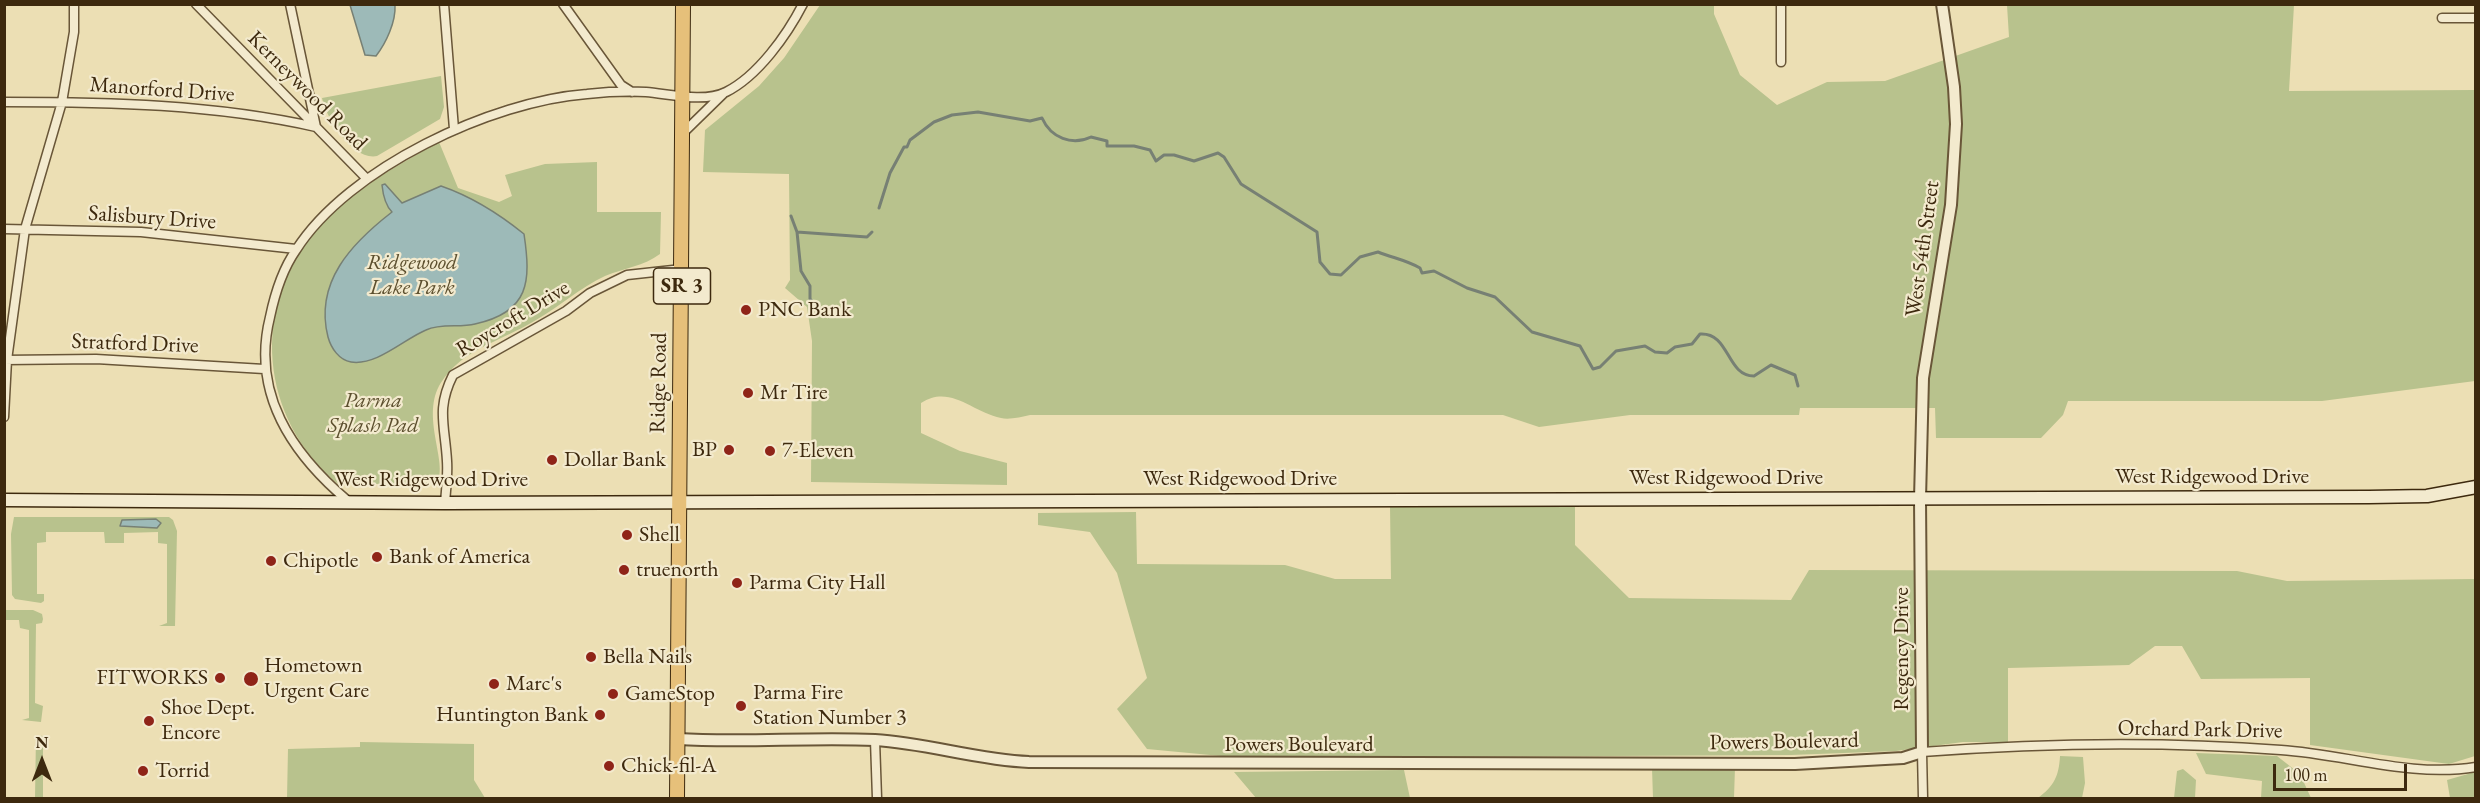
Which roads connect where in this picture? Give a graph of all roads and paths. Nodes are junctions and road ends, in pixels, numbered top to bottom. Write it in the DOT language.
graph roads {
  1 [pos="74,4"];
  2 [pos="196,4"];
  3 [pos="290,4"];
  4 [pos="444,4"];
  5 [pos="563,4"];
  6 [pos="682,4"];
  7 [pos="803,4"];
  8 [pos="1781,4"];
  9 [pos="1942,4"];
  10 [pos="2442,18"];
  11 [pos="2475,18"];
  12 [pos="1781,62"];
  13 [pos="632,92"];
  14 [pos="725,93"];
  15 [pos="682,95"];
  16 [pos="4,102"];
  17 [pos="62,102"];
  18 [pos="316,127"];
  19 [pos="454,129"];
  20 [pos="682,134"];
  21 [pos="366,178"];
  22 [pos="4,229"];
  23 [pos="25,229"];
  24 [pos="296,249"];
  25 [pos="682,269"];
  26 [pos="6,360"];
  27 [pos="264,369"];
  28 [pos="4,417"];
  29 [pos="2475,487"];
  30 [pos="1920,499"];
  31 [pos="4,500"];
  32 [pos="679,500"];
  33 [pos="348,501"];
  34 [pos="446,503"];
  35 [pos="678,739"];
  36 [pos="875,740"];
  37 [pos="1922,752"];
  38 [pos="2475,767"];
  39 [pos="677,798"];
  40 [pos="877,798"];
  41 [pos="1923,798"];
  1 -- 17 [label="street"];
  2 -- 18 [label="street, Kerneywood Road"];
  3 -- 18 [label="street"];
  4 -- 19 [label="street"];
  5 -- 13 [label="street"];
  6 -- 15 [label="main road, Ridge Road / SR 3"];
  7 -- 14 [label="street"];
  8 -- 12 [label="street"];
  9 -- 30 [label="street, West 54th Street"];
  10 -- 11 [label="street"];
  13 -- 15 [label="street"];
  13 -- 19 [label="street"];
  14 -- 15 [label="street"];
  14 -- 20 [label="street"];
  15 -- 20 [label="main road, Ridge Road / SR 3"];
  16 -- 17 [label="street, Manorford Drive"];
  17 -- 18 [label="street, Manorford Drive"];
  17 -- 23 [label="street"];
  18 -- 21 [label="street, Kerneywood Road"];
  19 -- 21 [label="street"];
  20 -- 25 [label="main road, Ridge Road / SR 3"];
  21 -- 24 [label="street"];
  22 -- 23 [label="street, Salisbury Drive"];
  23 -- 24 [label="street, Salisbury Drive"];
  23 -- 26 [label="street"];
  24 -- 27 [label="street"];
  25 -- 32 [label="main road, Ridge Road / SR 3"];
  25 -- 34 [label="street, Roycroft Drive"];
  26 -- 27 [label="street, Stratford Drive"];
  26 -- 28 [label="street"];
  27 -- 33 [label="street"];
  29 -- 30 [label="main road, West Ridgewood Drive"];
  30 -- 32 [label="main road, West Ridgewood Drive"];
  30 -- 37 [label="street, Regency Drive"];
  31 -- 33 [label="main road, West Ridgewood Drive"];
  32 -- 34 [label="main road, West Ridgewood Drive"];
  32 -- 35 [label="main road, Ridge Road / SR 3"];
  33 -- 34 [label="main road, West Ridgewood Drive"];
  35 -- 36 [label="street, Powers Boulevard"];
  35 -- 39 [label="main road, Ridge Road / SR 3"];
  36 -- 37 [label="street, Powers Boulevard"];
  36 -- 40 [label="street"];
  37 -- 38 [label="street, Orchard Park Drive"];
  37 -- 41 [label="street, Regency Drive"];
}
